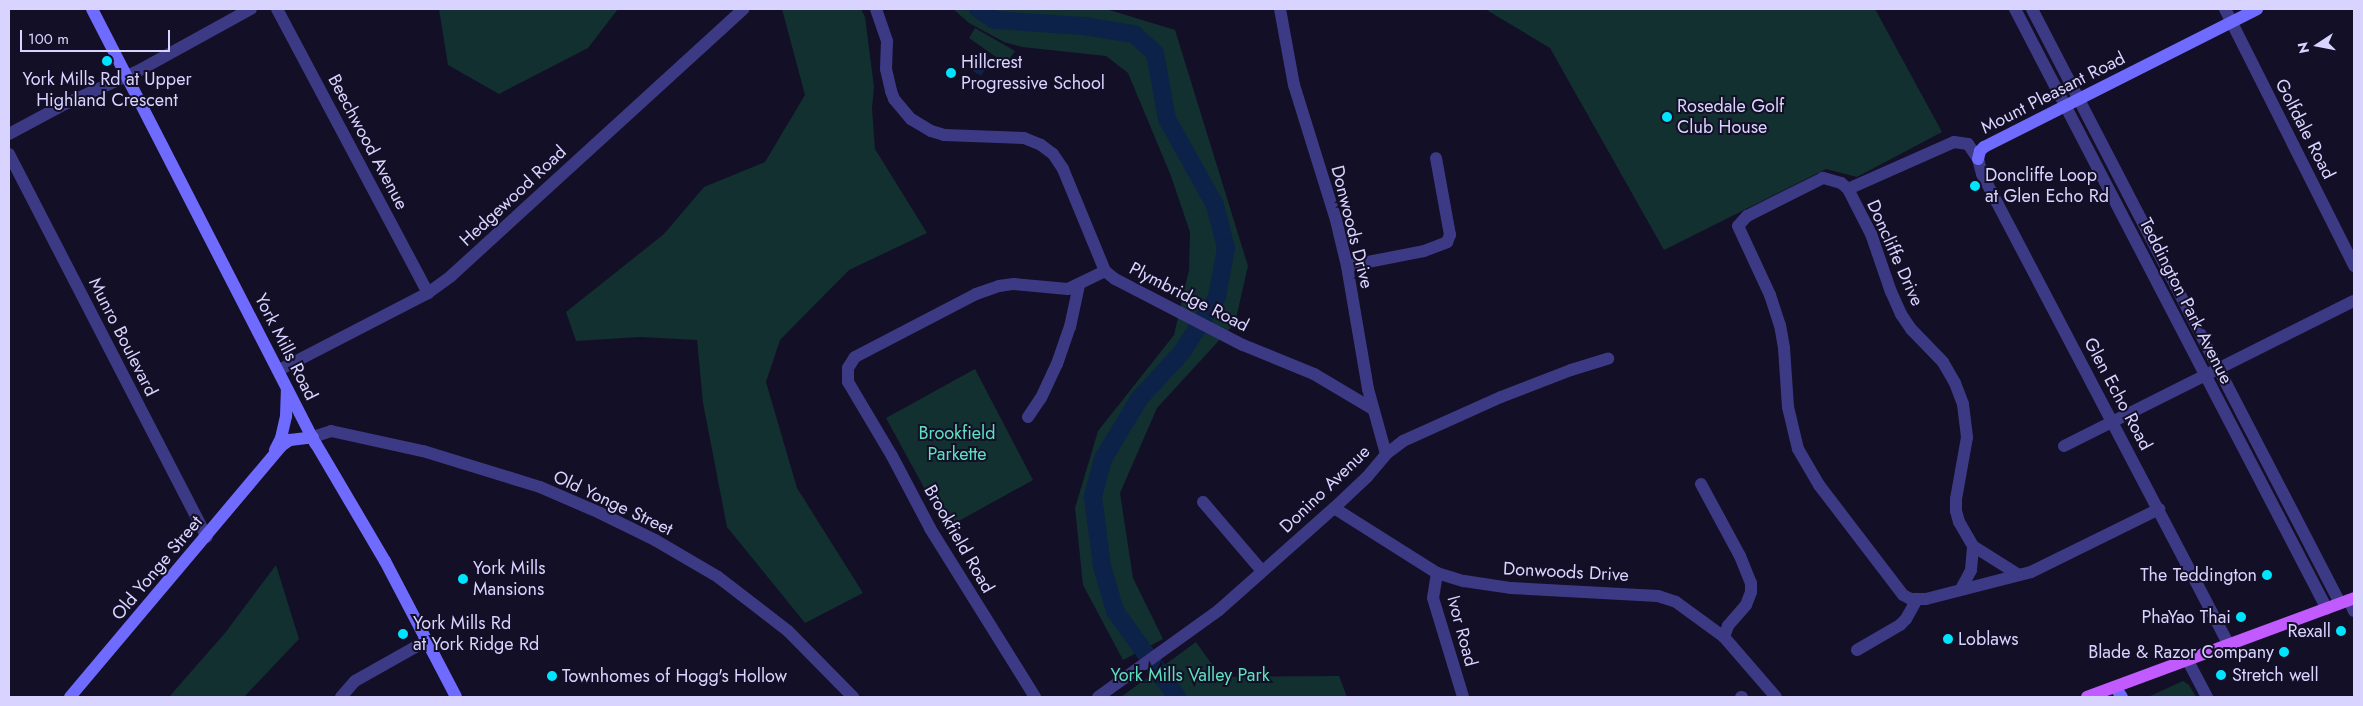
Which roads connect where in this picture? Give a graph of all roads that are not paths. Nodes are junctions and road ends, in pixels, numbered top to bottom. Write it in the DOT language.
graph roads {
  1 [pos="92,9"];
  2 [pos="251,9"];
  3 [pos="277,9"];
  4 [pos="743,9"];
  5 [pos="876,9"];
  6 [pos="1282,9"];
  7 [pos="2015,9"];
  8 [pos="2032,9"];
  9 [pos="2225,9"];
  10 [pos="2257,9"];
  11 [pos="2232,22"];
  12 [pos="127,76"];
  13 [pos="2079,100"];
  14 [pos="2066,106"];
  15 [pos="9,134"];
  16 [pos="9,154"];
  17 [pos="1436,158"];
  18 [pos="1978,159"];
  19 [pos="1848,190"];
  20 [pos="1347,266"];
  21 [pos="2354,266"];
  22 [pos="1105,271"];
  23 [pos="1079,285"];
  24 [pos="428,293"];
  25 [pos="2354,301"];
  26 [pos="1608,360"];
  27 [pos="2218,368"];
  28 [pos="279,370"];
  29 [pos="2205,375"];
  30 [pos="287,388"];
  31 [pos="1373,409"];
  32 [pos="1028,417"];
  33 [pos="2113,422"];
  34 [pos="314,440"];
  35 [pos="2064,446"];
  36 [pos="1386,454"];
  37 [pos="270,461"];
  38 [pos="1701,484"];
  39 [pos="1203,502"];
  40 [pos="1334,508"];
  41 [pos="2159,509"];
  42 [pos="207,536"];
  43 [pos="1973,546"];
  44 [pos="1262,571"];
  45 [pos="1437,573"];
  46 [pos="2019,575"];
  47 [pos="1961,589"];
  48 [pos="1917,600"];
  49 [pos="2349,603"];
  50 [pos="2327,608"];
  51 [pos="1724,637"];
  52 [pos="426,641"];
  53 [pos="2229,646"];
  54 [pos="1857,650"];
  55 [pos="2188,661"];
  56 [pos="2118,692"];
  57 [pos="70,697"];
  58 [pos="341,697"];
  59 [pos="456,697"];
  60 [pos="853,697"];
  61 [pos="1035,697"];
  62 [pos="1098,697"];
  63 [pos="1463,697"];
  64 [pos="1776,697"];
  65 [pos="2087,697"];
  66 [pos="2207,697"];
  1 -- 12 [label="main road, York Mills Road"];
  2 -- 12 [label="street"];
  3 -- 24 [label="street, Beechwood Avenue"];
  4 -- 24 [label="street, Hedgewood Road"];
  5 -- 22 [label="street, Plymbridge Road"];
  6 -- 20 [label="street, Donwoods Drive"];
  7 -- 14 [label="street, Teddington Park Avenue"];
  8 -- 13 [label="street, Teddington Park Avenue"];
  9 -- 11 [label="street, Golfdale Road"];
  10 -- 11 [label="main road, Mount Pleasant Road"];
  11 -- 13 [label="main road, Mount Pleasant Road"];
  11 -- 21 [label="street, Golfdale Road"];
  12 -- 15 [label="street"];
  12 -- 28 [label="main road, York Mills Road"];
  13 -- 14 [label="main road, Mount Pleasant Road"];
  13 -- 27 [label="street, Teddington Park Avenue"];
  14 -- 18 [label="main road, Mount Pleasant Road"];
  14 -- 29 [label="street, Teddington Park Avenue"];
  16 -- 42 [label="street, Munro Boulevard"];
  17 -- 20 [label="street"];
  18 -- 19 [label="street, Mount Pleasant Road"];
  18 -- 33 [label="street, Glen Echo Road"];
  19 -- 43 [label="street, Doncliffe Drive"];
  19 -- 48 [label="street"];
  20 -- 31 [label="street, Donwoods Drive"];
  22 -- 23 [label="street"];
  22 -- 31 [label="street, Plymbridge Road"];
  23 -- 32 [label="street"];
  23 -- 61 [label="street, Brookfield Road"];
  24 -- 28 [label="street, Hedgewood Road"];
  25 -- 27 [label="street"];
  26 -- 36 [label="street, Donino Avenue"];
  27 -- 29 [label="street"];
  27 -- 49 [label="street, Teddington Park Avenue"];
  28 -- 30 [label="main road, York Mills Road"];
  29 -- 33 [label="street"];
  29 -- 50 [label="street, Teddington Park Avenue"];
  30 -- 34 [label="main road, York Mills Road"];
  30 -- 37 [label="main road"];
  31 -- 36 [label="street, Donwoods Drive"];
  33 -- 35 [label="street"];
  33 -- 41 [label="street, Glen Echo Road"];
  34 -- 37 [label="main road"];
  34 -- 52 [label="main road, York Mills Road"];
  34 -- 60 [label="street, Old Yonge Street"];
  36 -- 40 [label="street, Donino Avenue"];
  37 -- 42 [label="main road, Old Yonge Street"];
  38 -- 51 [label="street"];
  39 -- 44 [label="street"];
  40 -- 44 [label="street, Donino Avenue"];
  40 -- 45 [label="street, Donwoods Drive"];
  41 -- 46 [label="street"];
  41 -- 53 [label="street, Glen Echo Road"];
  42 -- 57 [label="main road, Old Yonge Street"];
  43 -- 46 [label="street, Doncliffe Drive"];
  43 -- 47 [label="street"];
  44 -- 62 [label="street, Donino Avenue"];
  45 -- 51 [label="street, Donwoods Drive"];
  45 -- 63 [label="street, Ivor Road"];
  46 -- 47 [label="street"];
  47 -- 48 [label="street"];
  48 -- 54 [label="street"];
  49 -- 50 [label="main road"];
  50 -- 53 [label="main road"];
  51 -- 64 [label="street, Donwoods Drive"];
  52 -- 58 [label="street"];
  52 -- 59 [label="main road, York Mills Road"];
  53 -- 55 [label="main road"];
  55 -- 56 [label="main road"];
  55 -- 66 [label="street"];
  56 -- 65 [label="main road"];
}
